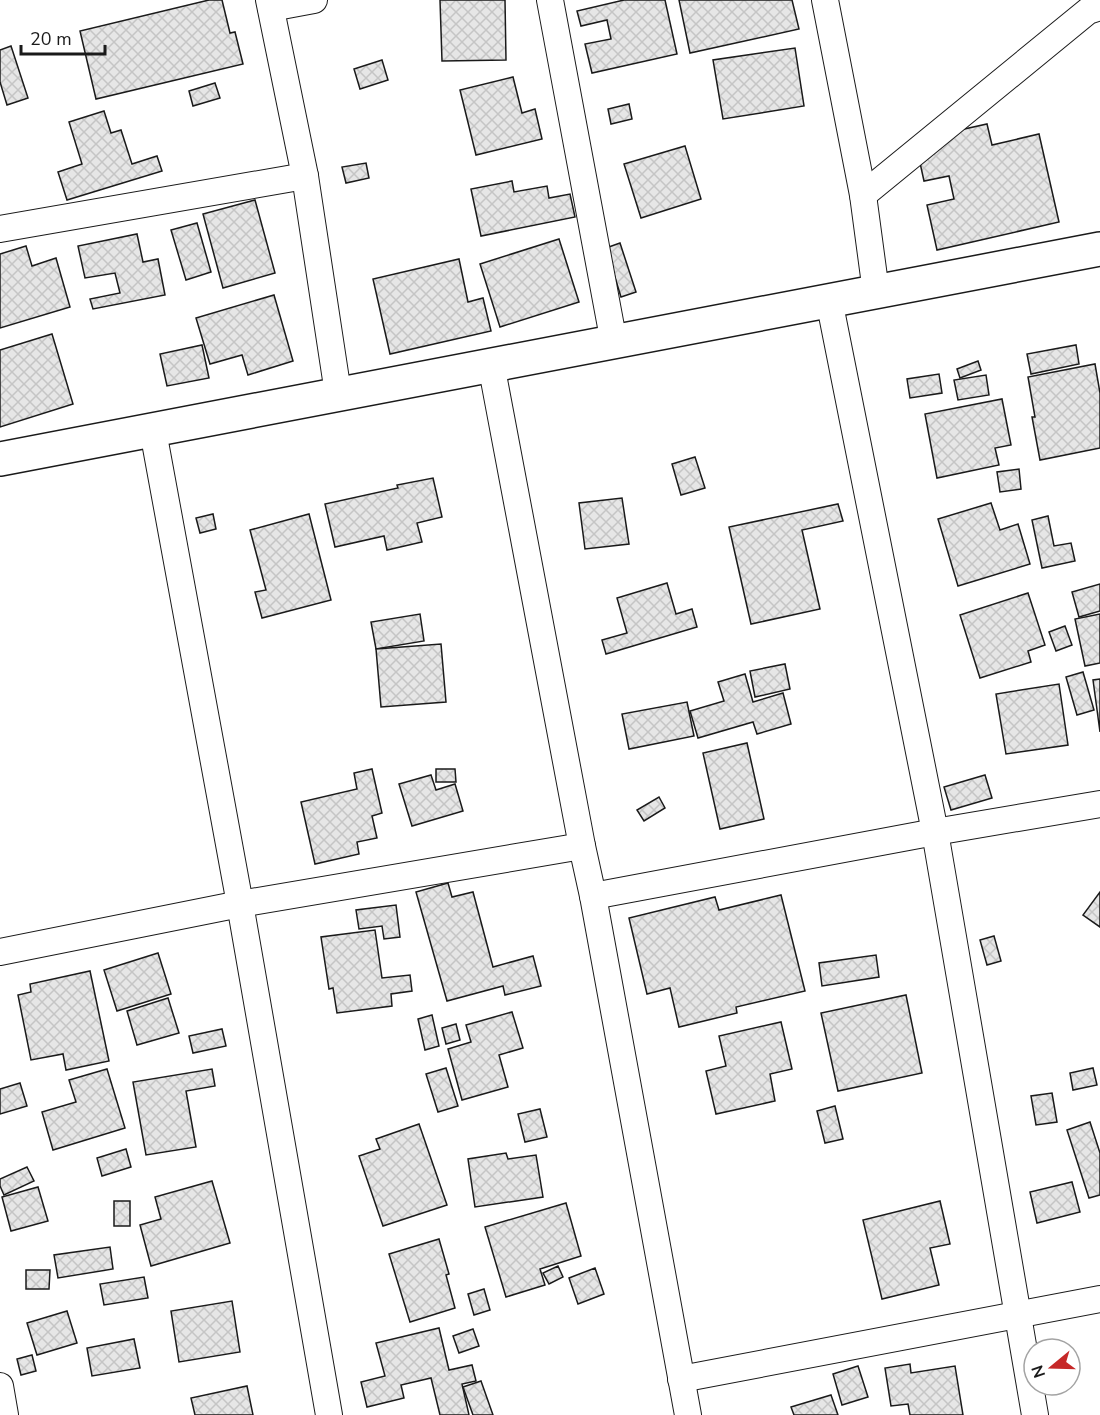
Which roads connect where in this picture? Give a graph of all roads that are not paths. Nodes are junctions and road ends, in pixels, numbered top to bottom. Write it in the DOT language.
graph roads {
  1 [pos="314,0"];
  2 [pos="550,0"];
  3 [pos="825,0"];
  4 [pos="270,4"];
  5 [pos="1090,6"];
  6 [pos="305,176"];
  7 [pos="863,195"];
  8 [pos="0,229"];
  9 [pos="1100,249"];
  10 [pos="876,292"];
  11 [pos="829,300"];
  12 [pos="614,343"];
  13 [pos="491,364"];
  14 [pos="338,393"];
  15 [pos="153,430"];
  16 [pos="0,459"];
  17 [pos="1100,804"];
  18 [pos="935,832"];
  19 [pos="582,846"];
  20 [pos="593,896"];
  21 [pos="240,904"];
  22 [pos="0,952"];
  23 [pos="1100,1299"];
  24 [pos="1017,1314"];
  25 [pos="681,1379"];
  26 [pos="0,1386"];
  27 [pos="5,1415"];
  28 [pos="329,1415"];
  29 [pos="688,1415"];
  30 [pos="1035,1415"];
  1 -- 4 [label="street"];
  2 -- 12 [label="street"];
  3 -- 7 [label="street"];
  4 -- 6 [label="street"];
  5 -- 7 [label="street"];
  6 -- 8 [label="street"];
  6 -- 14 [label="street"];
  7 -- 10 [label="street"];
  9 -- 10 [label="street"];
  10 -- 11 [label="street"];
  11 -- 12 [label="street"];
  11 -- 18 [label="street"];
  12 -- 13 [label="street"];
  13 -- 14 [label="street"];
  13 -- 19 [label="street"];
  14 -- 15 [label="street"];
  15 -- 16 [label="street"];
  15 -- 21 [label="street"];
  17 -- 18 [label="street"];
  18 -- 20 [label="street"];
  18 -- 24 [label="street"];
  19 -- 20 [label="street"];
  19 -- 21 [label="street"];
  20 -- 25 [label="street"];
  21 -- 22 [label="street"];
  21 -- 28 [label="street"];
  23 -- 24 [label="street"];
  24 -- 25 [label="street"];
  24 -- 30 [label="street"];
  25 -- 29 [label="street"];
  26 -- 27 [label="street"];
}
